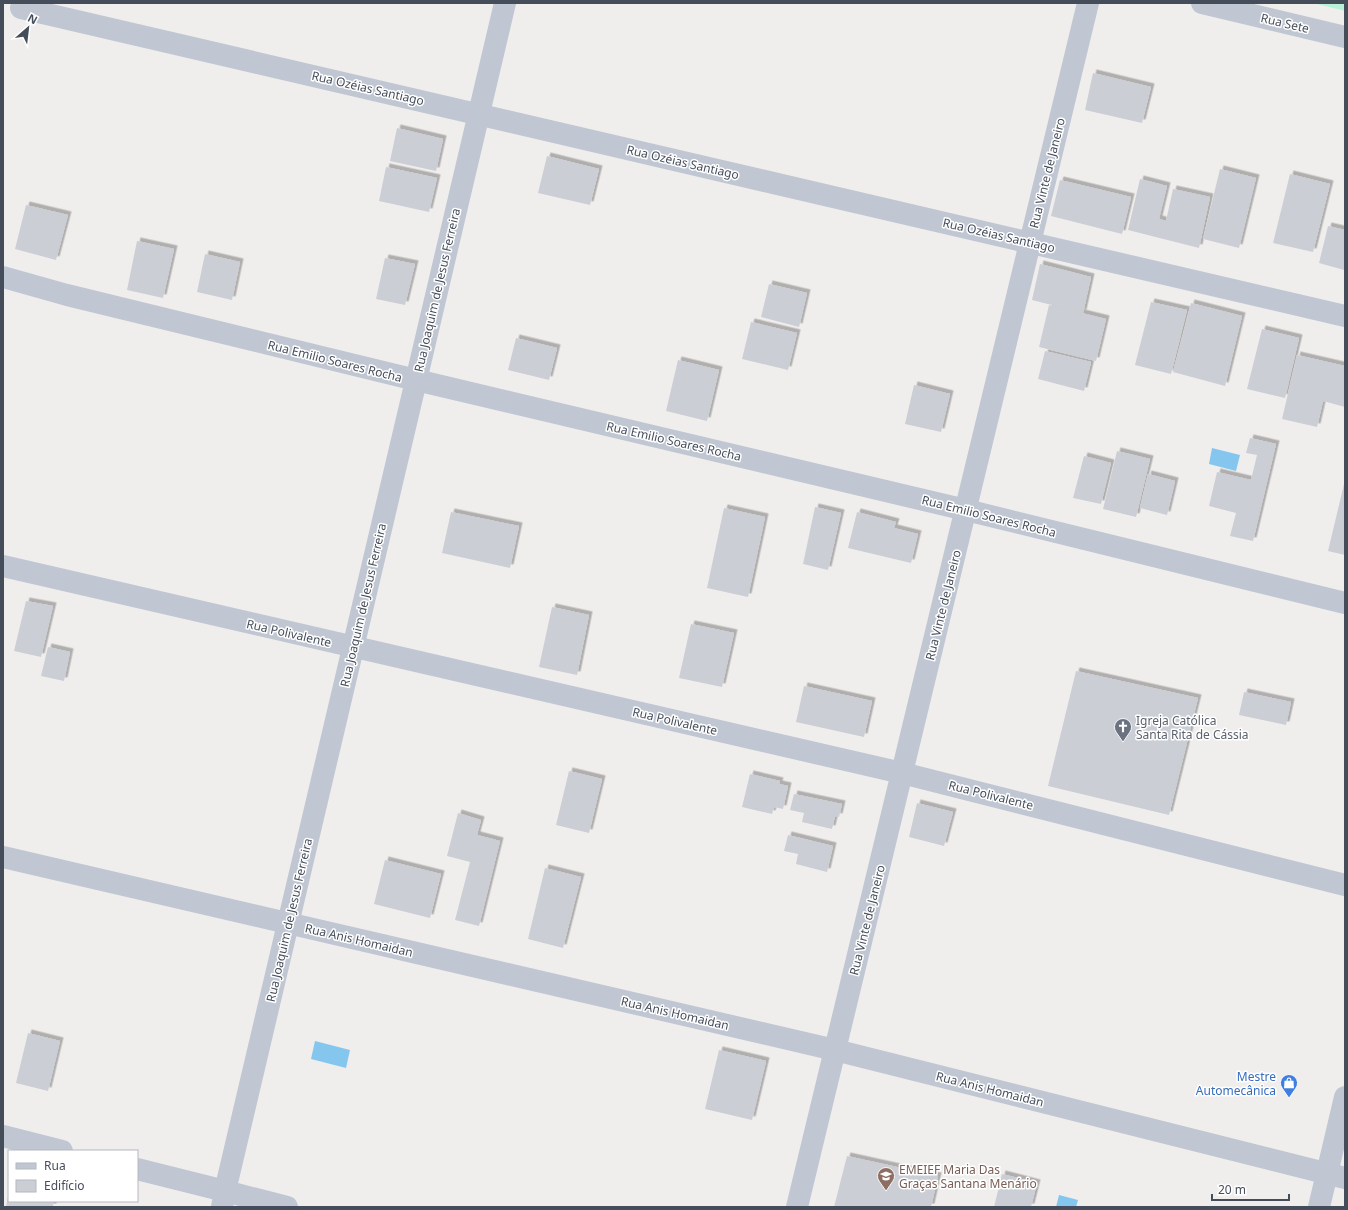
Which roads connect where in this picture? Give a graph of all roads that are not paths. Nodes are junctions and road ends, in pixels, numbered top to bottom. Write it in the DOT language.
graph roads {
  1 [pos="505,3"];
  2 [pos="1088,3"];
  3 [pos="1202,3"];
  4 [pos="21,8"];
  5 [pos="1345,37"];
  6 [pos="478,114"];
  7 [pos="1030,243"];
  8 [pos="3,277"];
  9 [pos="1345,316"];
  10 [pos="416,380"];
  11 [pos="966,510"];
  12 [pos="3,566"];
  13 [pos="1345,603"];
  14 [pos="353,648"];
  15 [pos="902,772"];
  16 [pos="3,857"];
  17 [pos="1345,885"];
  18 [pos="288,923"];
  19 [pos="835,1050"];
  20 [pos="1345,1097"];
  21 [pos="3,1136"];
  22 [pos="58,1150"];
  23 [pos="138,1170"];
  24 [pos="1336,1175"];
  25 [pos="224,1199"];
  26 [pos="287,1207"];
  27 [pos="797,1207"];
  28 [pos="1319,1207"];
  1 -- 6 [label="street, Rua Joaquim de Jesus Ferreira"];
  2 -- 7 [label="street, Rua Vinte de Janeiro"];
  3 -- 5 [label="street, Rua Sete"];
  4 -- 6 [label="street, Rua Ozéias Santiago"];
  6 -- 7 [label="street, Rua Ozéias Santiago"];
  6 -- 10 [label="street, Rua Joaquim de Jesus Ferreira"];
  7 -- 9 [label="street, Rua Ozéias Santiago"];
  7 -- 11 [label="street, Rua Vinte de Janeiro"];
  8 -- 10 [label="street, Rua Emilio Soares Rocha"];
  10 -- 11 [label="street, Rua Emilio Soares Rocha"];
  10 -- 14 [label="street, Rua Joaquim de Jesus Ferreira"];
  11 -- 13 [label="street, Rua Emilio Soares Rocha"];
  11 -- 15 [label="street, Rua Vinte de Janeiro"];
  12 -- 14 [label="street, Rua Polivalente"];
  14 -- 15 [label="street, Rua Polivalente"];
  14 -- 18 [label="street, Rua Joaquim de Jesus Ferreira"];
  15 -- 17 [label="street, Rua Polivalente"];
  15 -- 19 [label="street, Rua Vinte de Janeiro"];
  16 -- 18 [label="street, Rua Anis Homaidan"];
  18 -- 19 [label="street, Rua Anis Homaidan"];
  18 -- 25 [label="street, Rua Joaquim de Jesus Ferreira"];
  19 -- 24 [label="street, Rua Anis Homaidan"];
  19 -- 27 [label="street, Rua Vinte de Janeiro"];
  20 -- 24 [label="street"];
  21 -- 22 [label="street"];
  23 -- 25 [label="street"];
  24 -- 28 [label="street"];
  25 -- 26 [label="street"];
}
